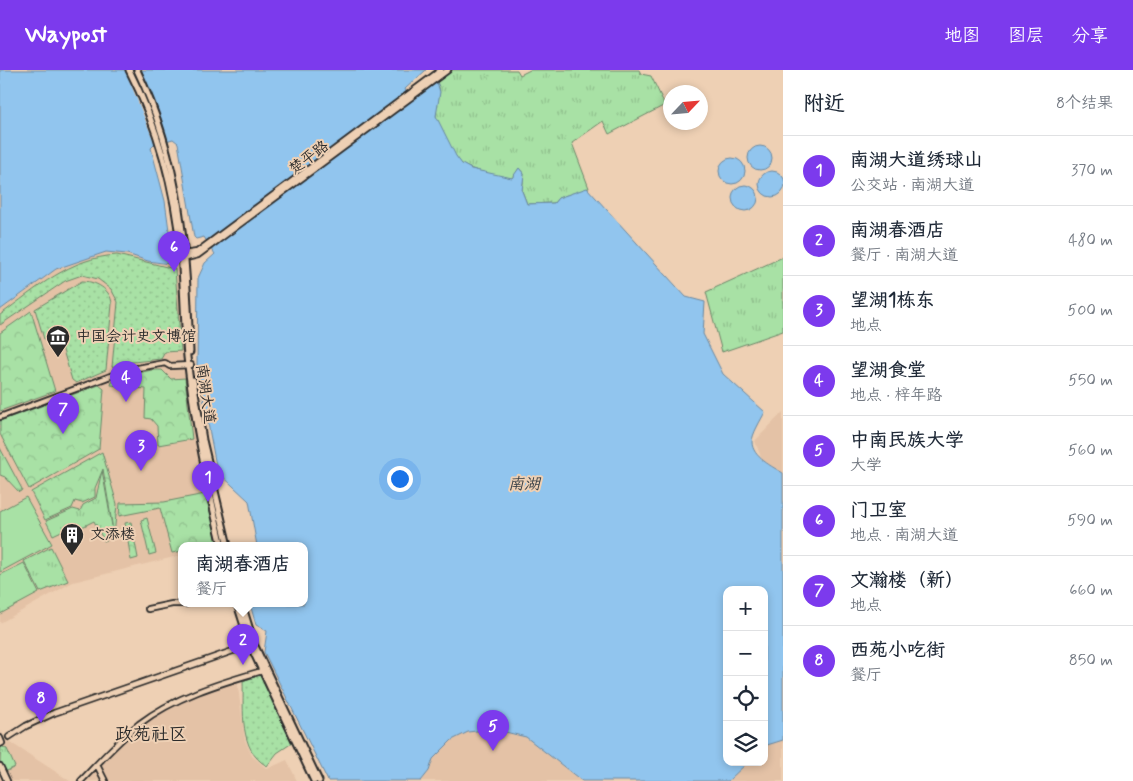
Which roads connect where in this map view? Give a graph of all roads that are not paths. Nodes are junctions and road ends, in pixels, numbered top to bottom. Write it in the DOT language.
graph roads {
  1 [pos="130,70"];
  2 [pos="137,70"];
  3 [pos="441,70"];
  4 [pos="448,70"];
  5 [pos="209,245"];
  6 [pos="183,257"];
  7 [pos="190,365"];
  8 [pos="0,416"];
  9 [pos="221,542"];
  10 [pos="227,542"];
  11 [pos="178,604"];
  12 [pos="238,607"];
  13 [pos="243,607"];
  14 [pos="148,609"];
  15 [pos="250,645"];
  16 [pos="262,671"];
  17 [pos="9,737"];
  18 [pos="97,765"];
  19 [pos="0,766"];
  20 [pos="8,781"];
  21 [pos="81,781"];
  22 [pos="105,781"];
  23 [pos="314,781"];
  24 [pos="318,781"];
  1 -- 6 [label="main road, 南湖大道"];
  2 -- 6 [label="main road, 南湖大道"];
  3 -- 5 [label="main road, 楚平路"];
  4 -- 5 [label="main road, 楚平路"];
  5 -- 6 [label="main road, 楚平路"];
  6 -- 7 [label="main road, 南湖大道"];
  7 -- 8 [label="main road"];
  7 -- 9 [label="main road, 南湖大道"];
  7 -- 10 [label="main road, 南湖大道"];
  11 -- 14 [label="main road"];
  12 -- 15 [label="main road"];
  13 -- 24 [label="main road"];
  15 -- 16 [label="main road"];
  15 -- 17 [label="main road"];
  16 -- 18 [label="main road"];
  16 -- 23 [label="main road"];
  18 -- 21 [label="main road"];
  18 -- 22 [label="main road"];
  19 -- 20 [label="main road"];
}
